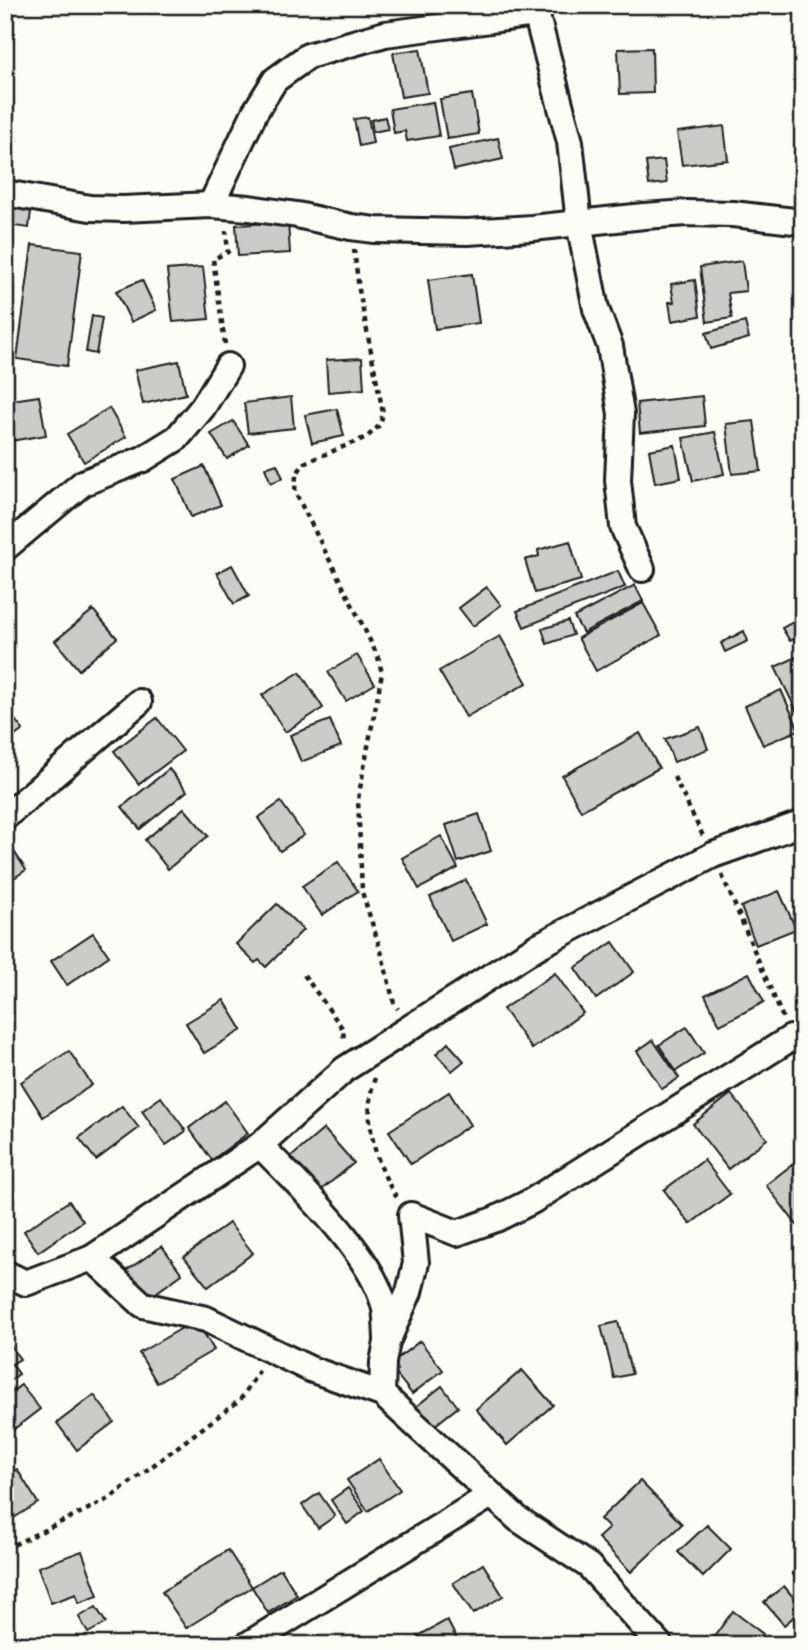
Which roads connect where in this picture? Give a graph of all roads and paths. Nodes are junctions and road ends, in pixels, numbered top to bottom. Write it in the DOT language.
graph roads {
  1 [pos="535,10"];
  2 [pos="5,193"];
  3 [pos="217,206"];
  4 [pos="803,222"];
  5 [pos="579,223"];
  6 [pos="351,227"];
  7 [pos="228,366"];
  8 [pos="5,548"];
  9 [pos="642,569"];
  10 [pos="139,702"];
  11 [pos="674,777"];
  12 [pos="7,813"];
  13 [pos="803,823"];
  14 [pos="713,855"];
  15 [pos="304,975"];
  16 [pos="411,1027"];
  17 [pos="789,1033"];
  18 [pos="389,1041"];
  19 [pos="345,1069"];
  20 [pos="260,1145"];
  21 [pos="412,1219"];
  22 [pos="92,1258"];
  23 [pos="5,1273"];
  24 [pos="387,1342"];
  25 [pos="272,1351"];
  26 [pos="382,1394"];
  27 [pos="491,1495"];
  28 [pos="5,1549"];
  29 [pos="247,1645"];
  30 [pos="660,1645"];
  1 -- 3 [label="street"];
  1 -- 5 [label="street"];
  2 -- 3 [label="street"];
  3 -- 6 [label="street"];
  3 -- 7 [label="path"];
  4 -- 5 [label="street"];
  5 -- 6 [label="street"];
  5 -- 9 [label="street"];
  6 -- 16 [label="path"];
  7 -- 8 [label="street"];
  10 -- 12 [label="street"];
  11 -- 14 [label="path"];
  13 -- 14 [label="street"];
  14 -- 16 [label="street"];
  14 -- 17 [label="path"];
  15 -- 19 [label="path"];
  16 -- 18 [label="street"];
  17 -- 21 [label="street"];
  18 -- 19 [label="street"];
  18 -- 21 [label="path"];
  19 -- 20 [label="street"];
  20 -- 22 [label="street"];
  20 -- 24 [label="street"];
  21 -- 24 [label="street"];
  22 -- 23 [label="street"];
  22 -- 25 [label="street"];
  24 -- 26 [label="street"];
  25 -- 26 [label="street"];
  25 -- 28 [label="path"];
  26 -- 27 [label="street"];
  27 -- 29 [label="street"];
  27 -- 30 [label="street"];
}
